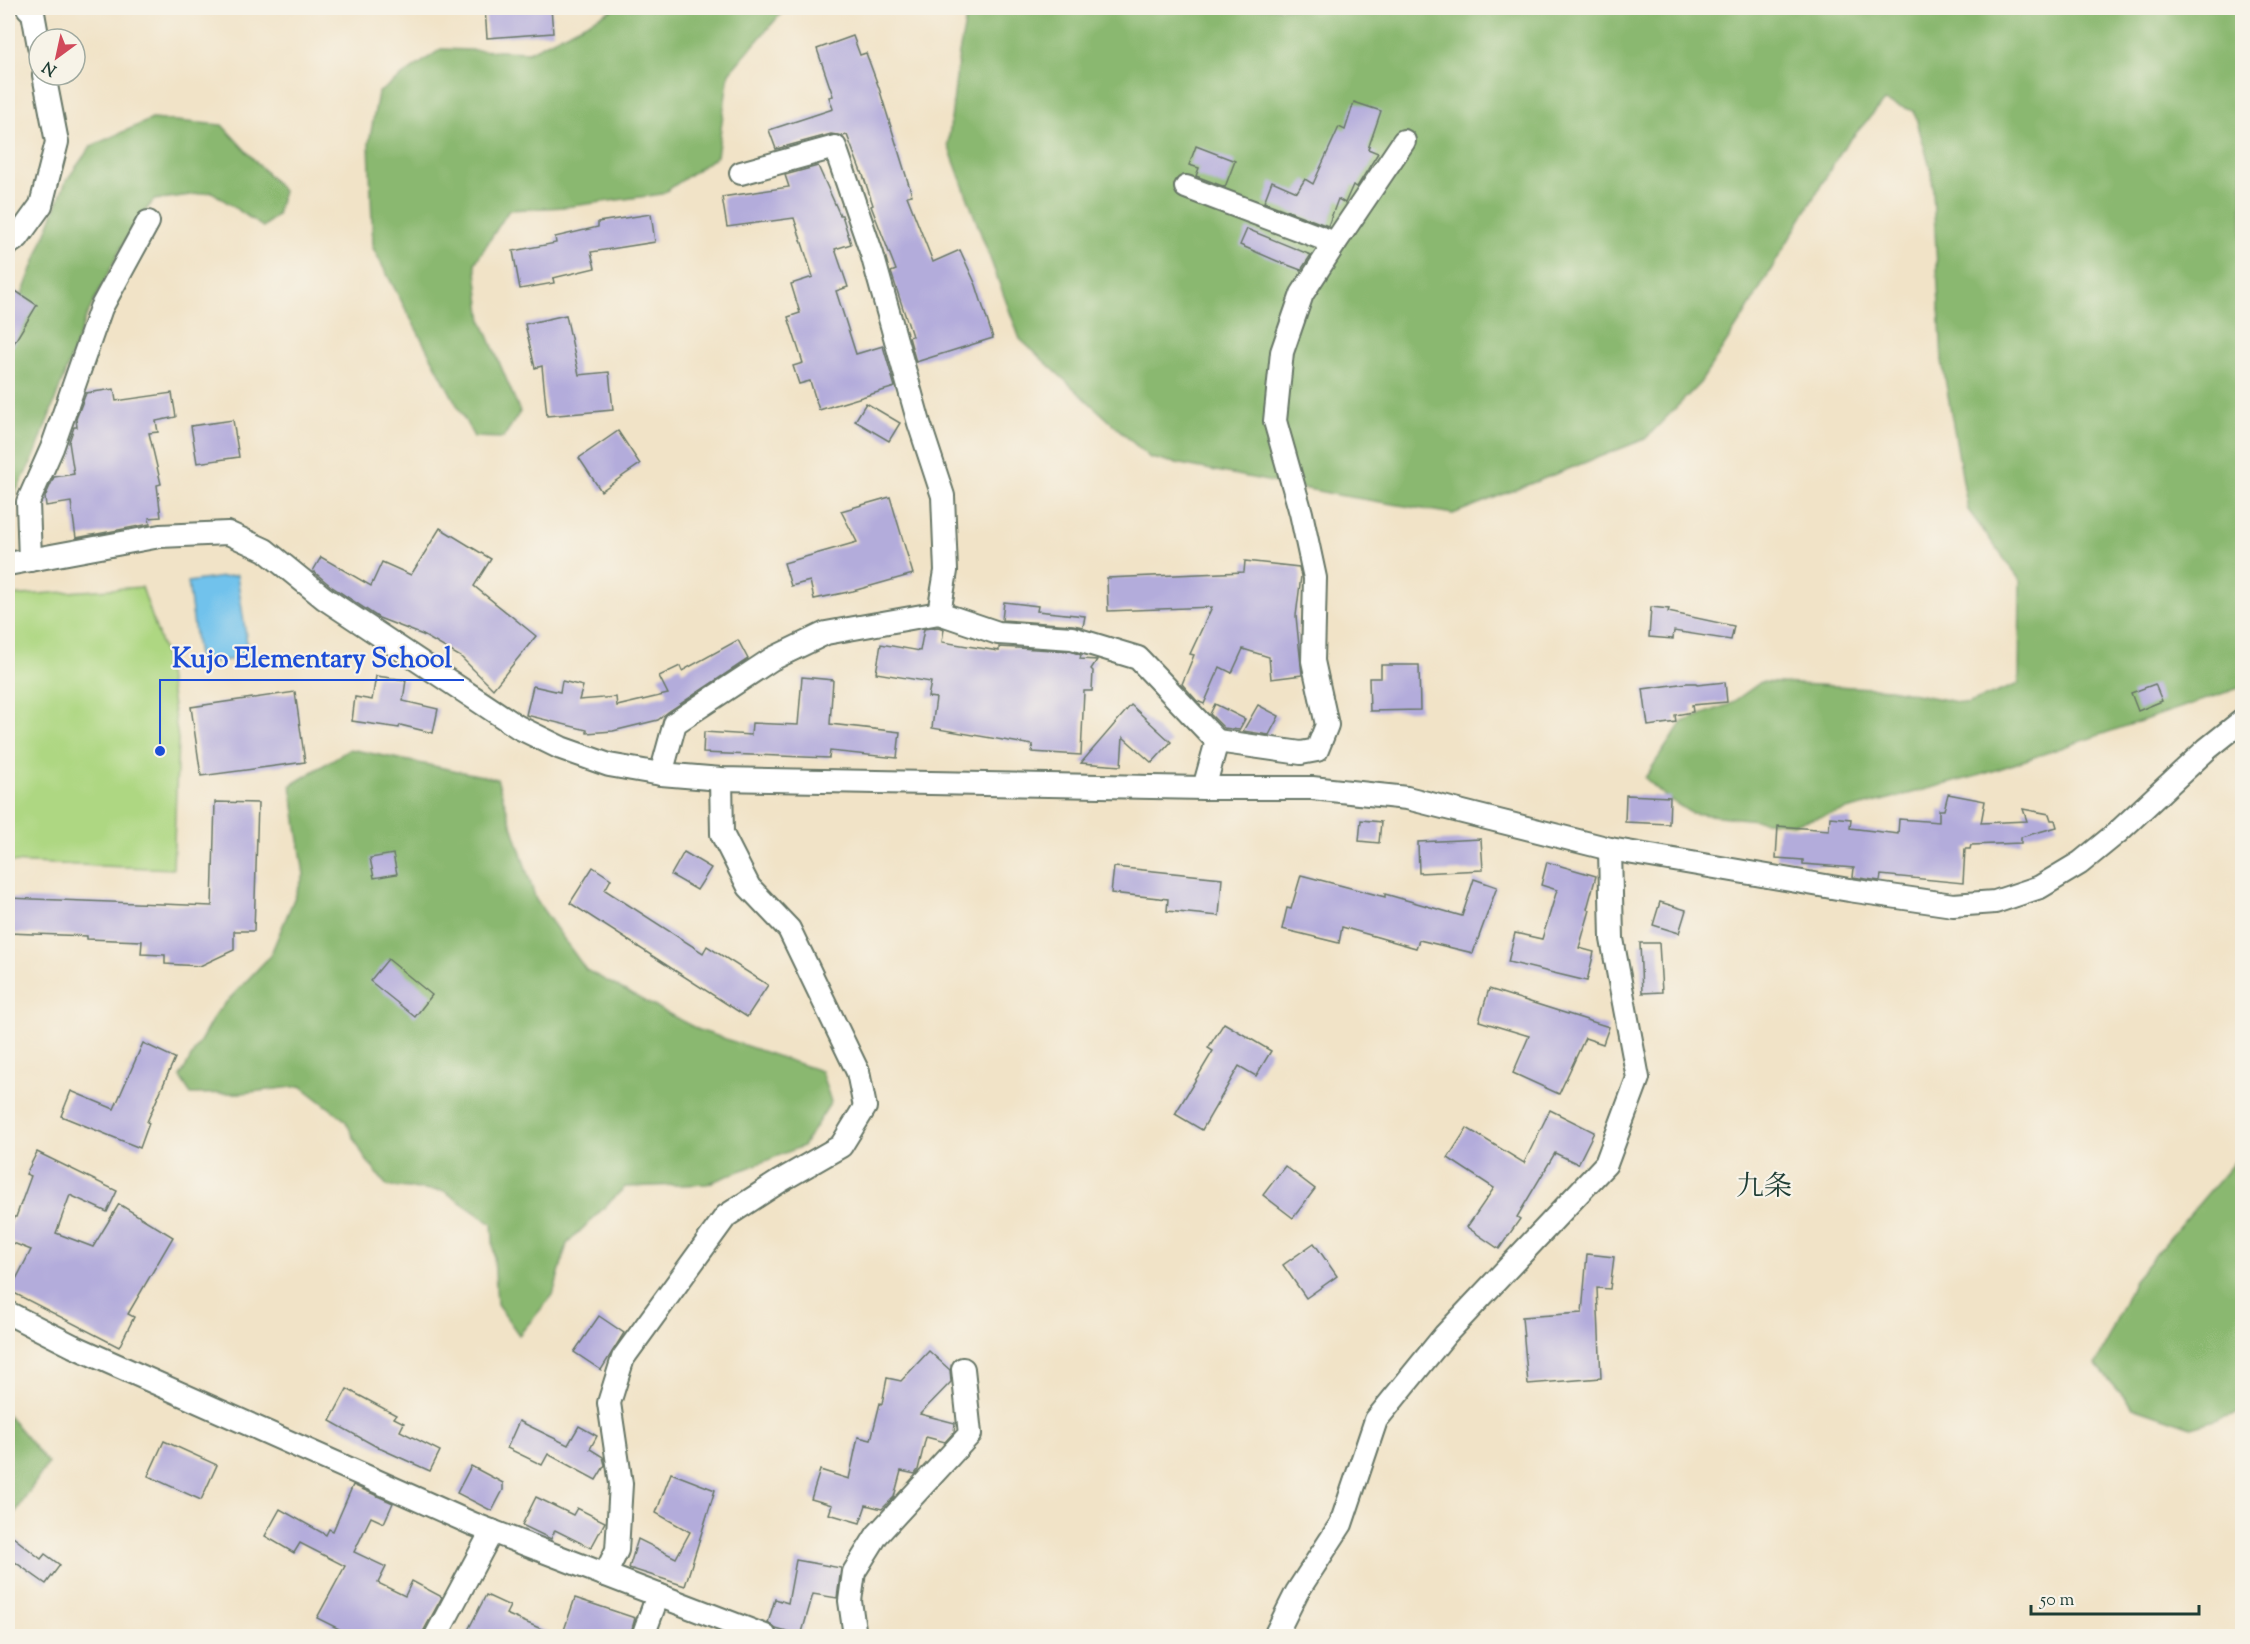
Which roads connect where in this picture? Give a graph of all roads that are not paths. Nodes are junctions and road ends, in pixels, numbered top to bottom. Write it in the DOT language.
graph roads {
  1 [pos="28,8"];
  2 [pos="36,27"];
  3 [pos="46,87"];
  4 [pos="1404,141"];
  5 [pos="741,173"];
  6 [pos="1186,187"];
  7 [pos="148,222"];
  8 [pos="1335,243"];
  9 [pos="8,244"];
  10 [pos="30,560"];
  11 [pos="8,564"];
  12 [pos="939,612"];
  13 [pos="2242,721"];
  14 [pos="1217,741"];
  15 [pos="661,774"];
  16 [pos="721,779"];
  17 [pos="1204,788"];
  18 [pos="1610,849"];
  19 [pos="8,1313"];
  20 [pos="963,1369"];
  21 [pos="492,1531"];
  22 [pos="605,1575"];
  23 [pos="658,1595"];
  24 [pos="742,1632"];
  25 [pos="436,1636"];
  26 [pos="643,1636"];
  27 [pos="765,1636"];
  28 [pos="855,1636"];
  29 [pos="1275,1636"];
  1 -- 2 [label="street"];
  3 -- 9 [label="street"];
  4 -- 8 [label="street"];
  5 -- 12 [label="street"];
  6 -- 8 [label="street"];
  7 -- 10 [label="street"];
  8 -- 14 [label="street"];
  10 -- 11 [label="street"];
  10 -- 15 [label="street"];
  12 -- 14 [label="street"];
  12 -- 15 [label="street"];
  13 -- 18 [label="street"];
  14 -- 17 [label="street"];
  15 -- 16 [label="street"];
  16 -- 17 [label="street"];
  16 -- 22 [label="street"];
  17 -- 18 [label="street"];
  18 -- 29 [label="street"];
  19 -- 21 [label="street"];
  20 -- 28 [label="street"];
  21 -- 22 [label="street"];
  21 -- 25 [label="street"];
  22 -- 23 [label="street"];
  23 -- 24 [label="street"];
  23 -- 26 [label="street"];
  24 -- 27 [label="street"];
}
